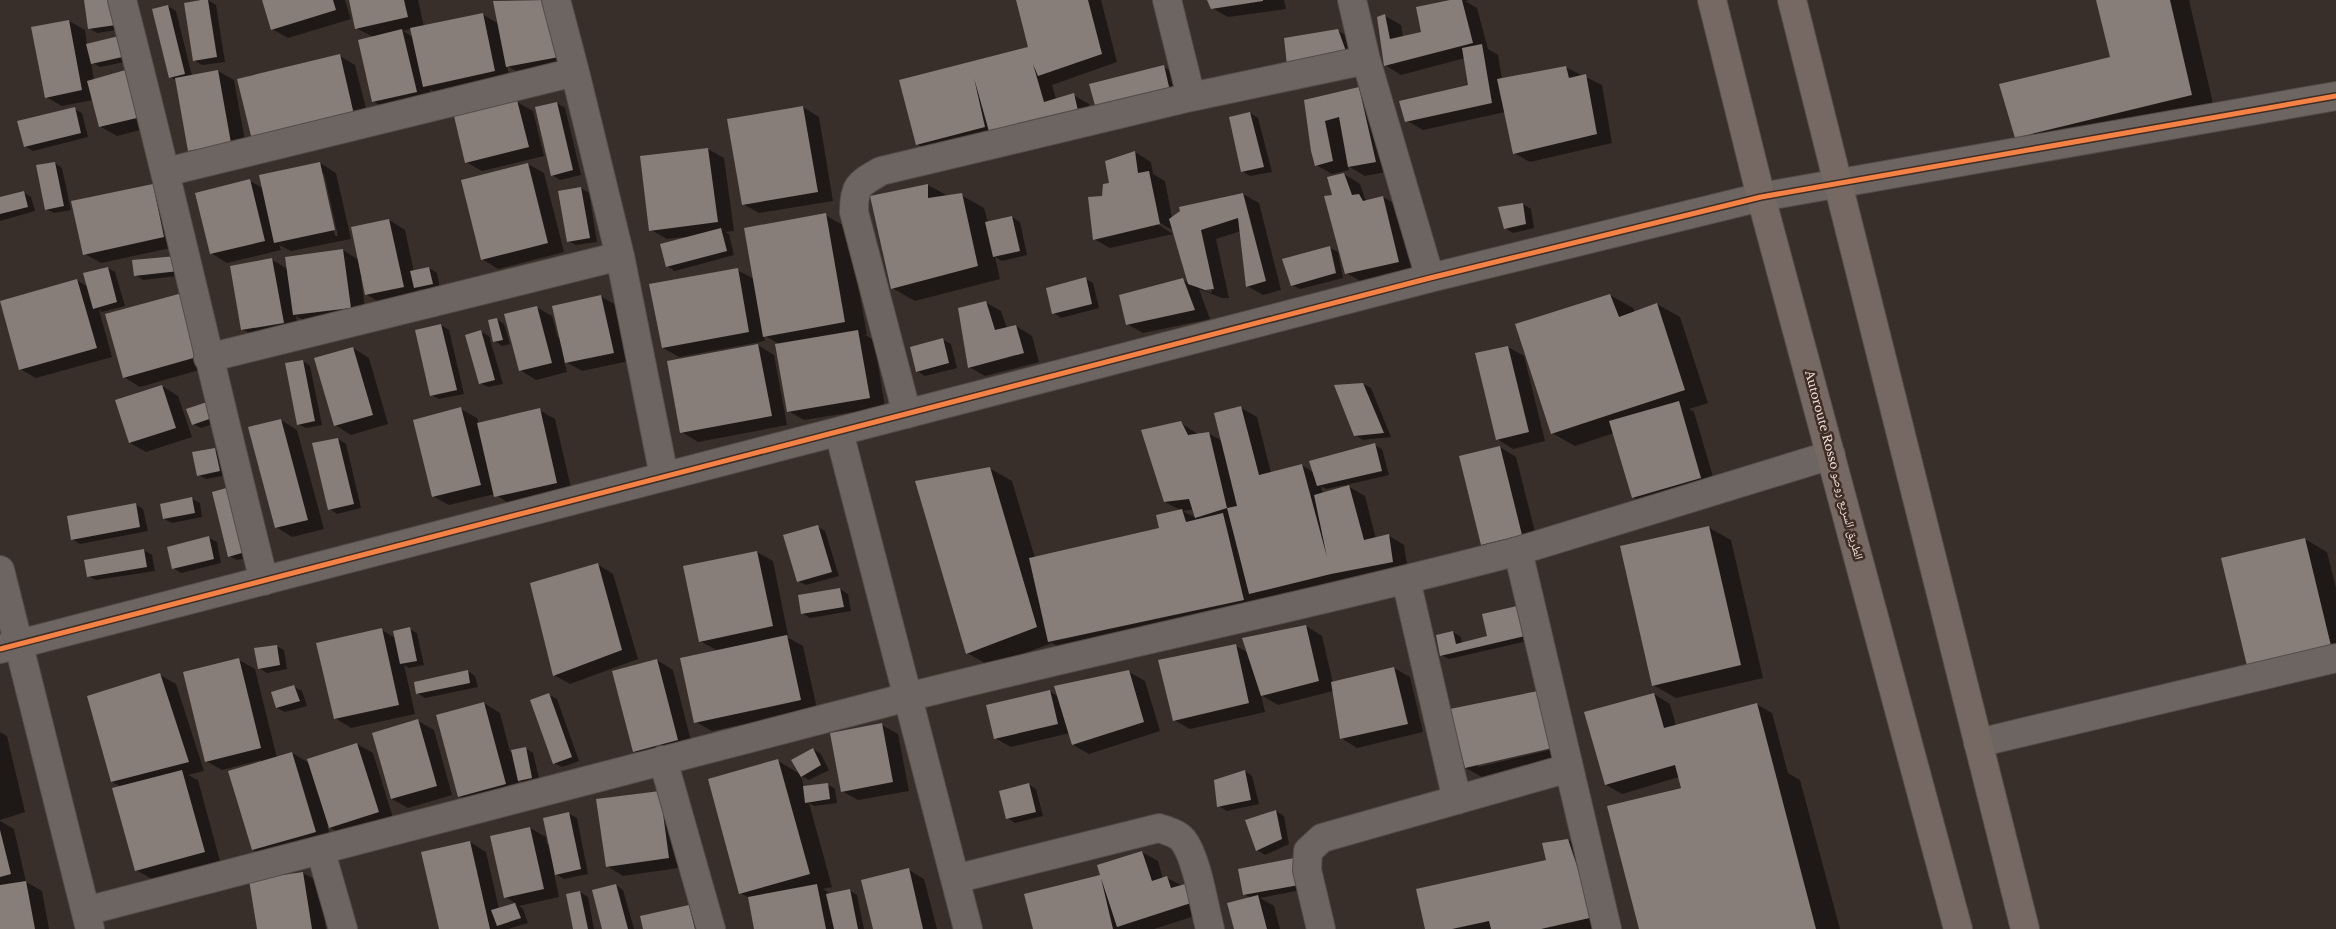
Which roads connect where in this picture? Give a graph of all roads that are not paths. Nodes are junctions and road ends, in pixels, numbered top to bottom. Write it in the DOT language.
graph roads {
  1 [pos="122,0"];
  2 [pos="556,0"];
  3 [pos="1167,0"];
  4 [pos="1352,0"];
  5 [pos="1712,0"];
  6 [pos="1792,0"];
  7 [pos="1366,60"];
  8 [pos="574,72"];
  9 [pos="2336,96"];
  10 [pos="1190,97"];
  11 [pos="166,172"];
  12 [pos="1839,184"];
  13 [pos="1761,197"];
  14 [pos="620,256"];
  15 [pos="1430,278"];
  16 [pos="208,358"];
  17 [pos="907,414"];
  18 [pos="839,432"];
  19 [pos="1831,455"];
  20 [pos="664,476"];
  21 [pos="1518,550"];
  22 [pos="0,570"];
  23 [pos="1406,580"];
  24 [pos="264,581"];
  25 [pos="9,647"];
  26 [pos="2336,658"];
  27 [pos="908,697"];
  28 [pos="1978,743"];
  29 [pos="663,760"];
  30 [pos="1569,768"];
  31 [pos="1457,800"];
  32 [pos="321,852"];
  33 [pos="955,879"];
  34 [pos="88,920"];
  35 [pos="343,929"];
  36 [pos="711,929"];
  37 [pos="968,929"];
  38 [pos="1210,929"];
  39 [pos="1321,929"];
  40 [pos="1607,929"];
  41 [pos="1958,929"];
  42 [pos="2025,929"];
  1 -- 11 [label="street"];
  2 -- 8 [label="street"];
  3 -- 10 [label="street"];
  4 -- 7 [label="street"];
  5 -- 13 [label="highway, Autoroute Rosso الطريق السريع روصو"];
  6 -- 12 [label="highway"];
  7 -- 10 [label="street"];
  7 -- 15 [label="street"];
  8 -- 11 [label="street"];
  8 -- 14 [label="street"];
  9 -- 12 [label="street"];
  10 -- 17 [label="street"];
  11 -- 16 [label="street"];
  12 -- 13 [label="street"];
  12 -- 28 [label="highway"];
  13 -- 15 [label="street"];
  13 -- 19 [label="highway, Autoroute Rosso الطريق السريع روصو"];
  14 -- 16 [label="street"];
  14 -- 20 [label="street"];
  15 -- 17 [label="street"];
  16 -- 24 [label="street"];
  17 -- 18 [label="street"];
  18 -- 20 [label="street"];
  18 -- 27 [label="street"];
  19 -- 21 [label="street"];
  19 -- 41 [label="highway, Autoroute Rosso الطريق السريع روصو"];
  20 -- 24 [label="street"];
  21 -- 23 [label="street"];
  21 -- 30 [label="street"];
  22 -- 25 [label="street"];
  23 -- 27 [label="street"];
  23 -- 31 [label="street"];
  24 -- 25 [label="street"];
  25 -- 34 [label="street"];
  26 -- 28 [label="street"];
  27 -- 29 [label="street"];
  27 -- 33 [label="street"];
  28 -- 42 [label="highway"];
  29 -- 32 [label="street"];
  29 -- 36 [label="street"];
  30 -- 31 [label="street"];
  30 -- 40 [label="street"];
  31 -- 39 [label="street"];
  32 -- 34 [label="street"];
  32 -- 35 [label="street"];
  33 -- 37 [label="street"];
  33 -- 38 [label="street"];
}
